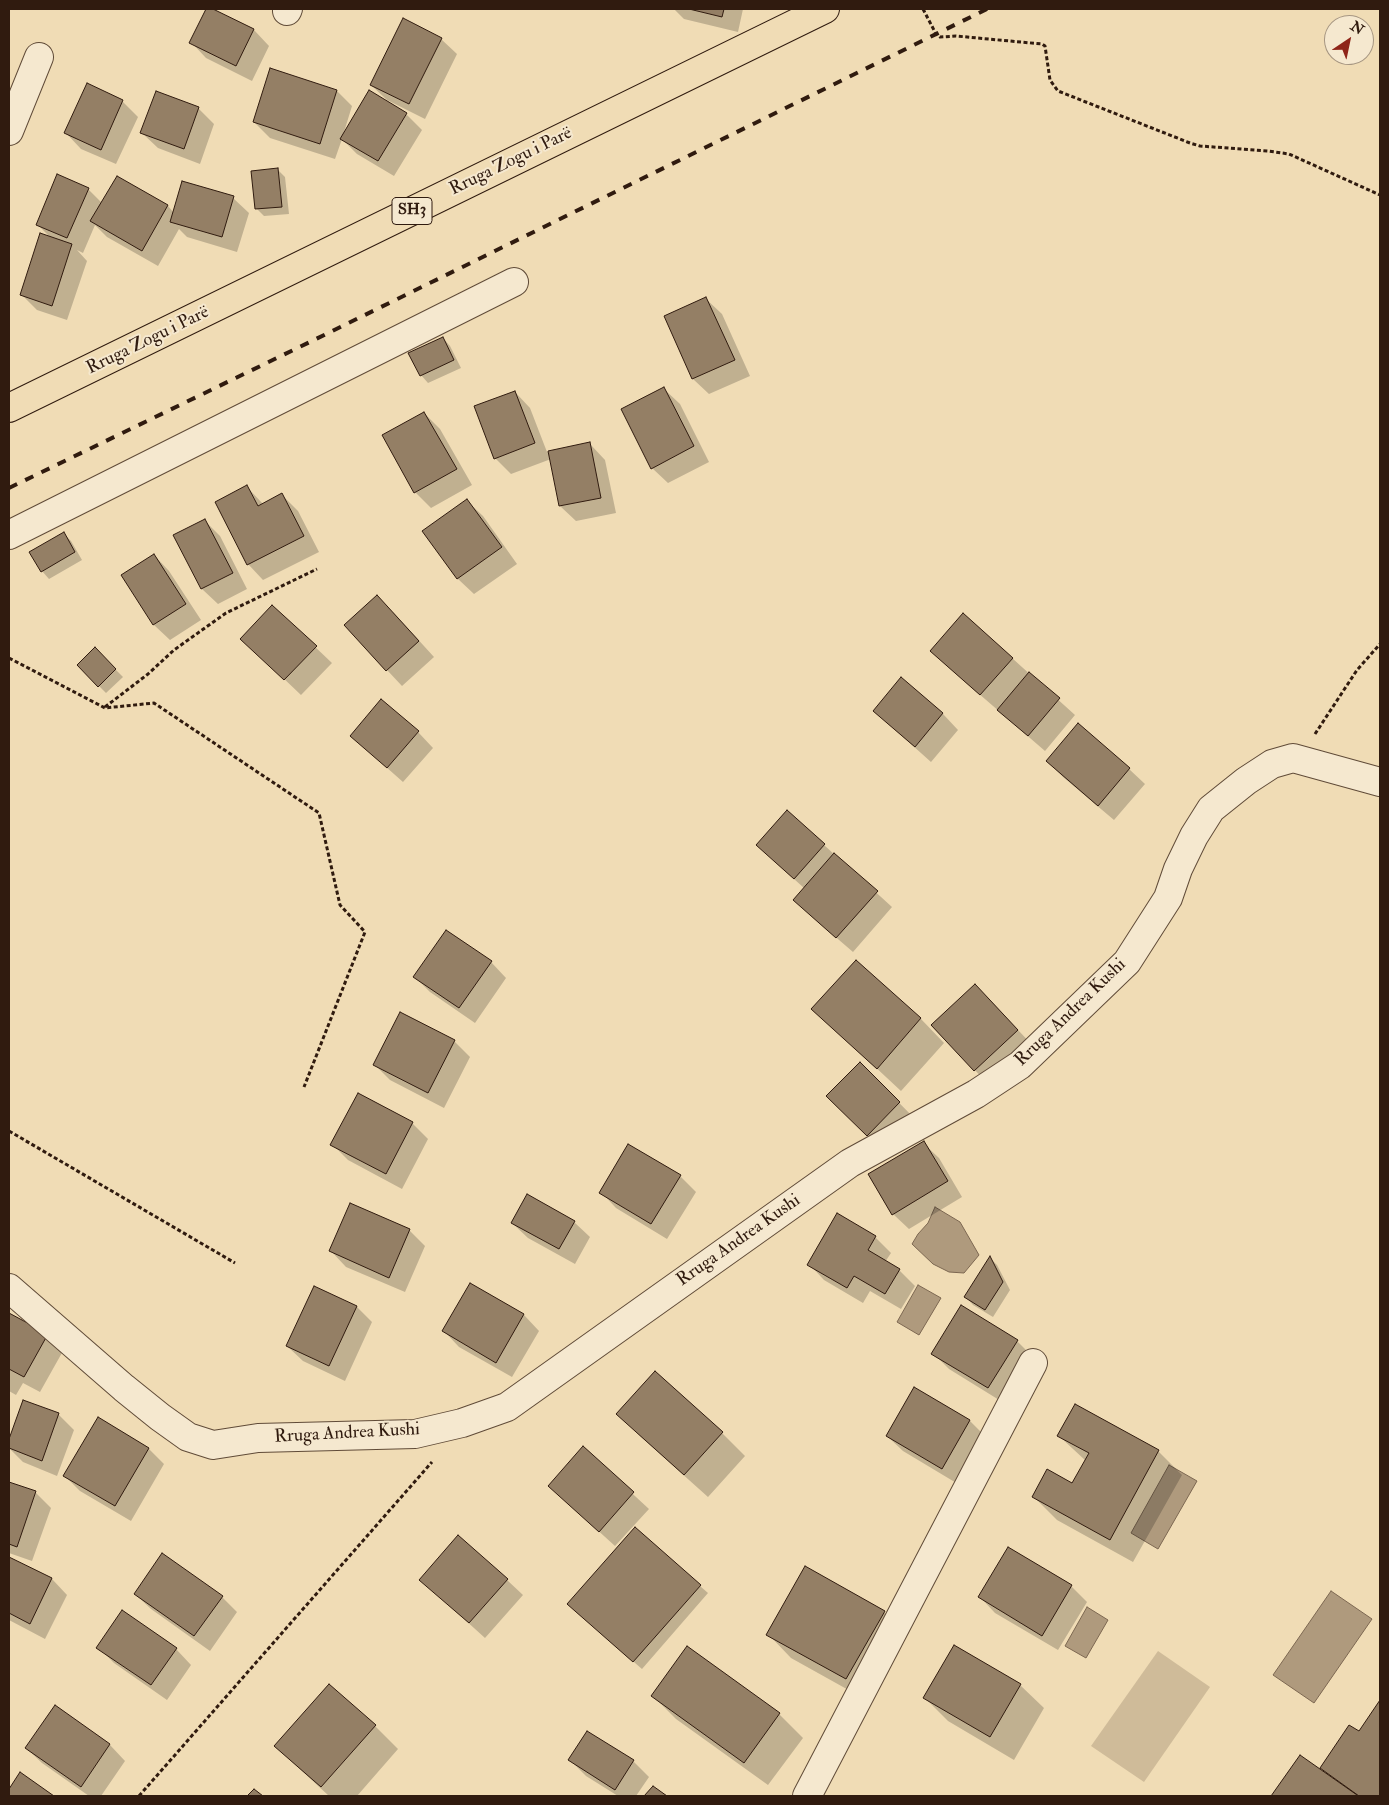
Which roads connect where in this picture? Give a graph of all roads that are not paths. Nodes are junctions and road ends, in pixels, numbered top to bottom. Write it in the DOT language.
graph roads {
  1 [pos="820,10"];
  2 [pos="39,58"];
  3 [pos="9,131"];
  4 [pos="514,282"];
  5 [pos="9,408"];
  6 [pos="9,535"];
  7 [pos="1380,782"];
  8 [pos="9,1288"];
  9 [pos="1033,1363"];
  10 [pos="807,1796"];
  1 -- 5 [label="main road, Rruga Zogu i Parë / SH3"];
  2 -- 3 [label="street"];
  4 -- 6 [label="street"];
  7 -- 8 [label="street, Rruga Andrea Kushi"];
  9 -- 10 [label="street"];
}
